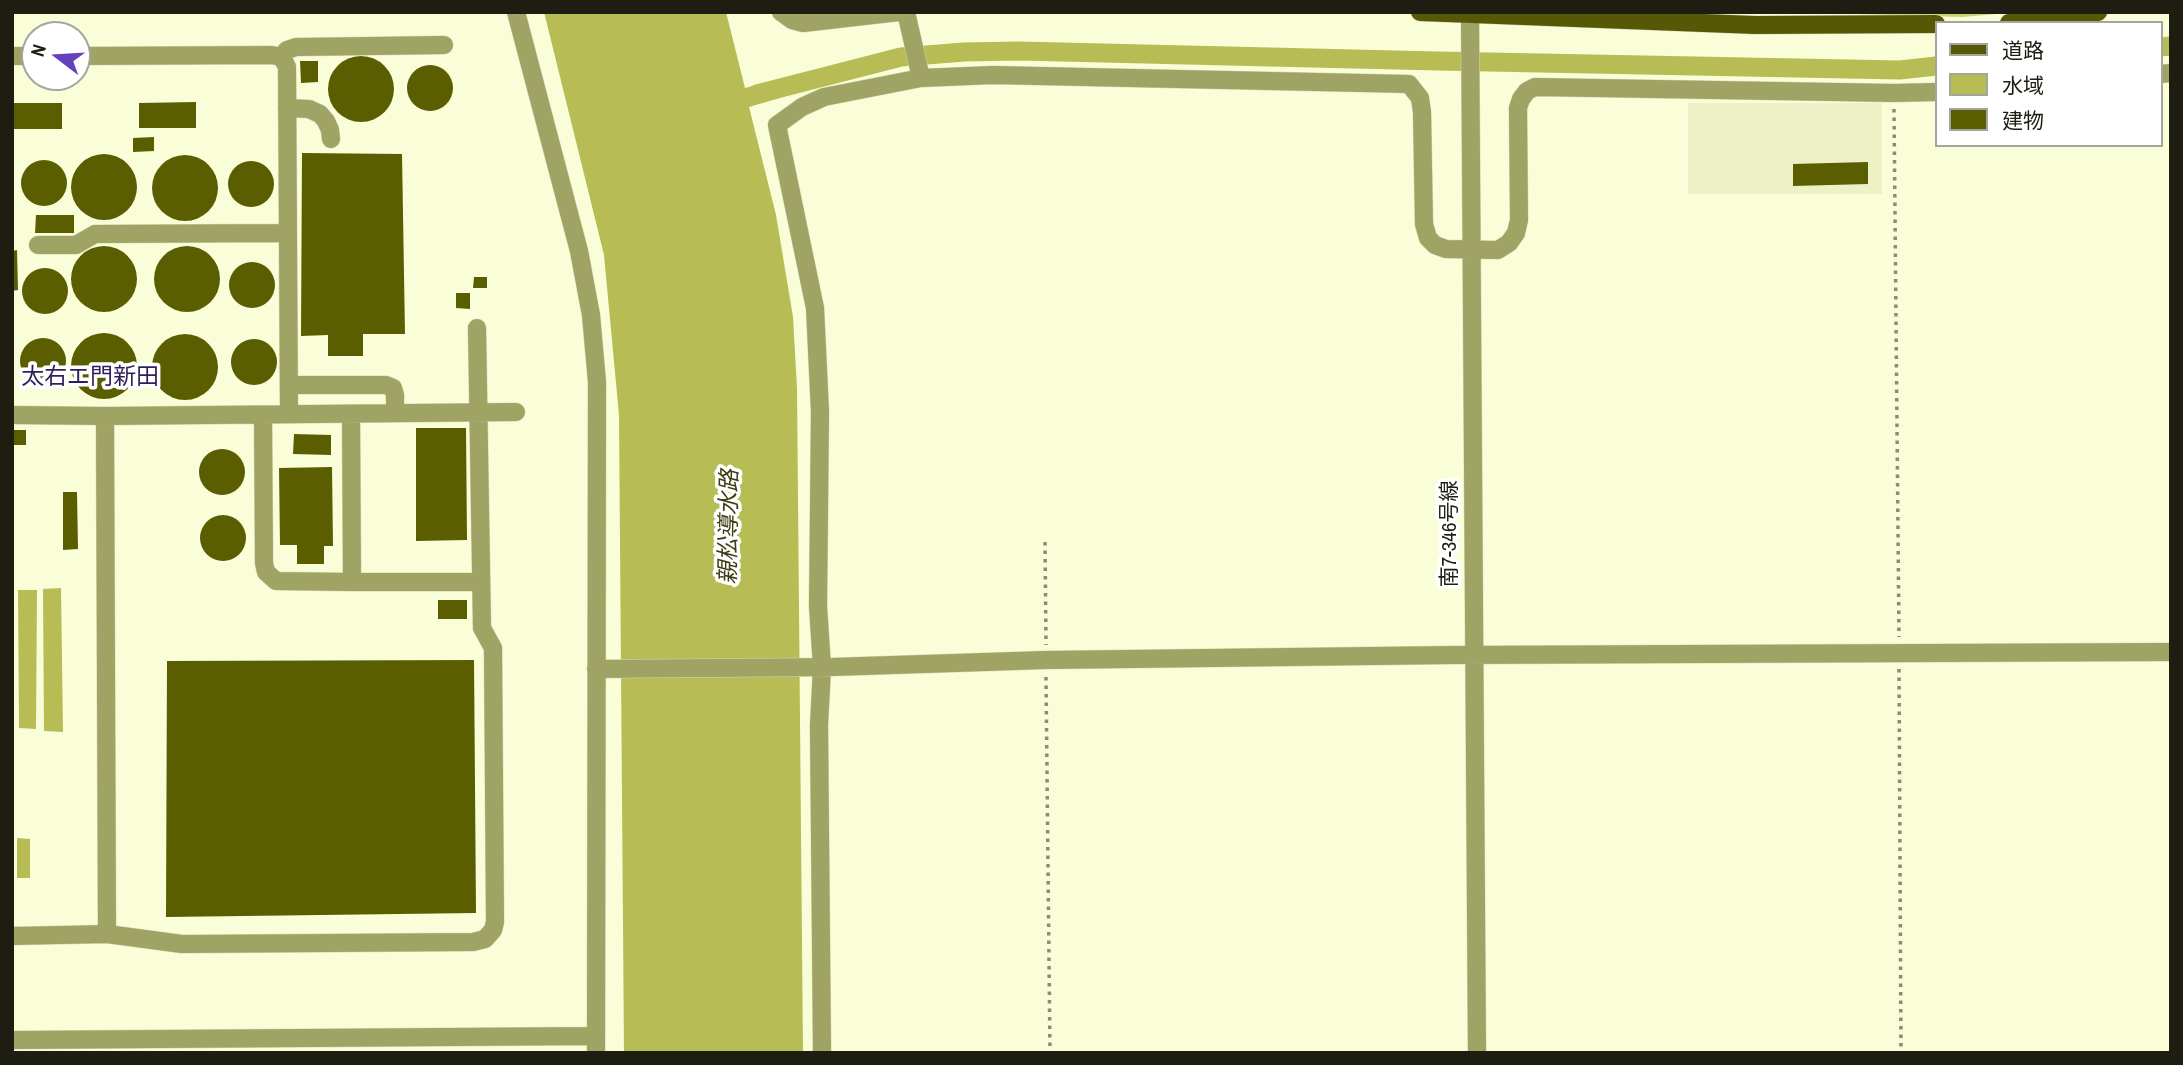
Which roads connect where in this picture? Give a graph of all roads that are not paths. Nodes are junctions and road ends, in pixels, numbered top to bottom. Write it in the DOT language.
graph roads {
  1 [pos="516,12"];
  2 [pos="781,12"];
  3 [pos="899,12"];
  4 [pos="906,12"];
  5 [pos="1420,12"];
  6 [pos="1689,12"];
  7 [pos="2098,12"];
  8 [pos="1470,14"];
  9 [pos="2025,21"];
  10 [pos="1934,24"];
  11 [pos="1815,25"];
  12 [pos="444,45"];
  13 [pos="91,56"];
  14 [pos="281,57"];
  15 [pos="920,74"];
  16 [pos="1934,92"];
  17 [pos="287,108"];
  18 [pos="331,139"];
  19 [pos="288,233"];
  20 [pos="38,245"];
  21 [pos="1471,251"];
  22 [pos="477,328"];
  23 [pos="289,385"];
  24 [pos="516,412"];
  25 [pos="395,413"];
  26 [pos="478,413"];
  27 [pos="289,414"];
  28 [pos="351,414"];
  29 [pos="12,415"];
  30 [pos="263,415"];
  31 [pos="105,416"];
  32 [pos="352,582"];
  33 [pos="480,582"];
  34 [pos="2171,652"];
  35 [pos="1474,656"];
  36 [pos="816,666"];
  37 [pos="604,668"];
  38 [pos="107,934"];
  39 [pos="12,936"];
  40 [pos="12,1040"];
  41 [pos="596,1045"];
  42 [pos="172,1046"];
  43 [pos="822,1053"];
  44 [pos="1477,1053"];
  1 -- 37 [label="street"];
  2 -- 3 [label="street"];
  4 -- 15 [label="street"];
  5 -- 8 [label="main road"];
  6 -- 11 [label="main road"];
  7 -- 9 [label="main road"];
  8 -- 11 [label="main road"];
  8 -- 21 [label="street, 南7-346号線"];
  10 -- 11 [label="main road"];
  12 -- 14 [label="street"];
  13 -- 14 [label="street"];
  14 -- 17 [label="street"];
  15 -- 21 [label="street"];
  15 -- 36 [label="street"];
  16 -- 21 [label="street"];
  17 -- 18 [label="street"];
  17 -- 19 [label="street"];
  19 -- 20 [label="street"];
  19 -- 23 [label="street"];
  21 -- 35 [label="street, 南7-346号線"];
  22 -- 26 [label="street"];
  23 -- 25 [label="street"];
  23 -- 27 [label="street"];
  24 -- 26 [label="street"];
  25 -- 26 [label="street"];
  25 -- 28 [label="street"];
  26 -- 33 [label="street"];
  27 -- 28 [label="street"];
  27 -- 30 [label="street"];
  28 -- 32 [label="street"];
  29 -- 31 [label="street"];
  30 -- 31 [label="street"];
  30 -- 32 [label="street"];
  31 -- 38 [label="street"];
  32 -- 33 [label="street"];
  33 -- 38 [label="street"];
  34 -- 35 [label="street"];
  35 -- 36 [label="street"];
  35 -- 44 [label="street, 南7-346号線"];
  36 -- 37 [label="street"];
  36 -- 43 [label="street"];
  37 -- 41 [label="street"];
  38 -- 39 [label="street"];
  40 -- 42 [label="street"];
  41 -- 42 [label="street"];
}
